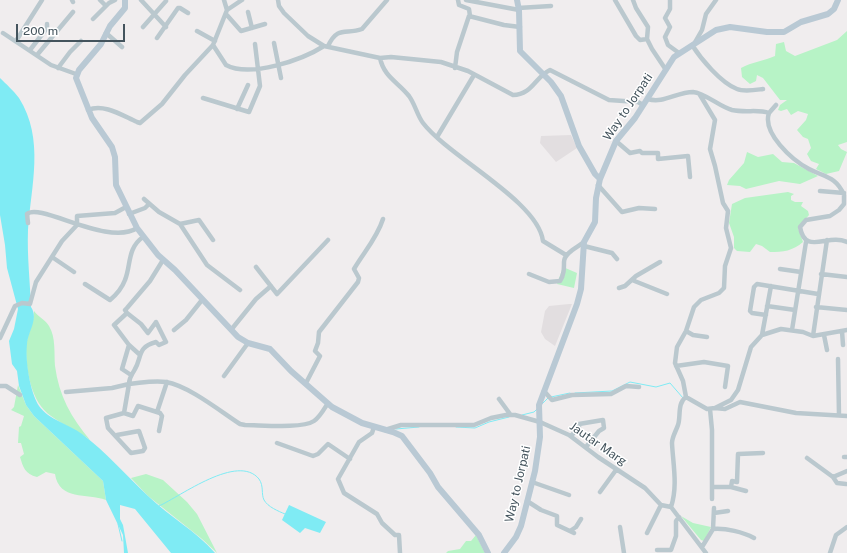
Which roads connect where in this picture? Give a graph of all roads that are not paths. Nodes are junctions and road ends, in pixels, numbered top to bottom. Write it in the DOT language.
graph roads {
  1 [pos="42,0"];
  2 [pos="100,0"];
  3 [pos="115,0"];
  4 [pos="125,0"];
  5 [pos="141,0"];
  6 [pos="224,0"];
  7 [pos="242,0"];
  8 [pos="278,0"];
  9 [pos="387,0"];
  10 [pos="458,0"];
  11 [pos="466,0"];
  12 [pos="517,0"];
  13 [pos="615,0"];
  14 [pos="633,0"];
  15 [pos="670,0"];
  16 [pos="716,0"];
  17 [pos="838,0"];
  18 [pos="166,1"];
  19 [pos="106,6"];
  20 [pos="551,6"];
  21 [pos="519,9"];
  22 [pos="73,12"];
  23 [pos="226,12"];
  24 [pos="248,12"];
  25 [pos="188,13"];
  26 [pos="154,16"];
  27 [pos="470,16"];
  28 [pos="93,19"];
  29 [pos="48,24"];
  30 [pos="265,24"];
  31 [pos="143,27"];
  32 [pos="166,27"];
  33 [pos="520,27"];
  34 [pos="252,28"];
  35 [pos="197,31"];
  36 [pos="3,33"];
  37 [pos="106,33"];
  38 [pos="157,38"];
  39 [pos="647,39"];
  40 [pos="16,41"];
  41 [pos="81,41"];
  42 [pos="214,43"];
  43 [pos="274,43"];
  44 [pos="255,44"];
  45 [pos="693,44"];
  46 [pos="326,46"];
  47 [pos="122,47"];
  48 [pos="30,50"];
  49 [pos="679,53"];
  50 [pos="38,55"];
  51 [pos="380,58"];
  52 [pos="280,64"];
  53 [pos="58,68"];
  54 [pos="258,68"];
  55 [pos="455,68"];
  56 [pos="666,70"];
  57 [pos="76,74"];
  58 [pos="543,74"];
  59 [pos="474,75"];
  60 [pos="281,78"];
  61 [pos="248,85"];
  62 [pos="763,89"];
  63 [pos="700,95"];
  64 [pos="203,98"];
  65 [pos="648,98"];
  66 [pos="644,105"];
  67 [pos="776,105"];
  68 [pos="237,109"];
  69 [pos="88,110"];
  70 [pos="769,113"];
  71 [pos="437,137"];
  72 [pos="616,141"];
  73 [pos="690,177"];
  74 [pos="599,182"];
  75 [pos="820,191"];
  76 [pos="844,193"];
  77 [pos="144,199"];
  78 [pos="148,204"];
  79 [pos="126,207"];
  80 [pos="655,209"];
  81 [pos="129,214"];
  82 [pos="383,218"];
  83 [pos="28,222"];
  84 [pos="180,224"];
  85 [pos="77,225"];
  86 [pos="137,228"];
  87 [pos="143,237"];
  88 [pos="213,240"];
  89 [pos="328,240"];
  90 [pos="827,240"];
  91 [pos="806,242"];
  92 [pos="847,242"];
  93 [pos="584,244"];
  94 [pos="566,255"];
  95 [pos="52,257"];
  96 [pos="617,258"];
  97 [pos="163,260"];
  98 [pos="660,262"];
  99 [pos="256,267"];
  100 [pos="780,269"];
  101 [pos="74,272"];
  102 [pos="801,272"];
  103 [pos="529,274"];
  104 [pos="821,274"];
  105 [pos="847,277"];
  106 [pos="632,280"];
  107 [pos="85,284"];
  108 [pos="271,286"];
  109 [pos="771,286"];
  110 [pos="619,288"];
  111 [pos="240,290"];
  112 [pos="798,290"];
  113 [pos="667,294"];
  114 [pos="818,294"];
  115 [pos="202,300"];
  116 [pos="767,306"];
  117 [pos="816,307"];
  118 [pos="795,310"];
  119 [pos="847,310"];
  120 [pos="127,313"];
  121 [pos="766,316"];
  122 [pos="174,330"];
  123 [pos="231,330"];
  124 [pos="792,330"];
  125 [pos="686,331"];
  126 [pos="844,331"];
  127 [pos="762,335"];
  128 [pos="824,335"];
  129 [pos="813,336"];
  130 [pos="707,337"];
  131 [pos="0,338"];
  132 [pos="248,343"];
  133 [pos="129,345"];
  134 [pos="843,345"];
  135 [pos="827,350"];
  136 [pos="139,354"];
  137 [pos="838,359"];
  138 [pos="676,366"];
  139 [pos="131,375"];
  140 [pos="224,376"];
  141 [pos="167,382"];
  142 [pos="306,383"];
  143 [pos="129,384"];
  144 [pos="0,386"];
  145 [pos="639,387"];
  146 [pos="725,387"];
  147 [pos="544,390"];
  148 [pos="66,392"];
  149 [pos="20,395"];
  150 [pos="686,397"];
  151 [pos="500,399"];
  152 [pos="328,403"];
  153 [pos="712,409"];
  154 [pos="157,412"];
  155 [pos="124,413"];
  156 [pos="510,414"];
  157 [pos="839,415"];
  158 [pos="847,416"];
  159 [pos="540,422"];
  160 [pos="374,427"];
  161 [pos="385,430"];
  162 [pos="159,431"];
  163 [pos="116,435"];
  164 [pos="571,436"];
  165 [pos="277,443"];
  166 [pos="586,447"];
  167 [pos="763,453"];
  168 [pos="806,458"];
  169 [pos="350,459"];
  170 [pos="616,470"];
  171 [pos="847,471"];
  172 [pos="834,477"];
  173 [pos="532,482"];
  174 [pos="846,484"];
  175 [pos="712,487"];
  176 [pos="731,487"];
  177 [pos="746,491"];
  178 [pos="600,492"];
  179 [pos="569,495"];
  180 [pos="712,499"];
  181 [pos="527,501"];
  182 [pos="661,505"];
  183 [pos="672,507"];
  184 [pos="714,508"];
  185 [pos="728,511"];
  186 [pos="714,513"];
  187 [pos="679,517"];
  188 [pos="581,519"];
  189 [pos="620,527"];
  190 [pos="847,527"];
  191 [pos="713,529"];
  192 [pos="647,533"];
  193 [pos="754,538"];
  194 [pos="702,547"];
  195 [pos="657,550"];
  196 [pos="400,553"];
  197 [pos="488,553"];
  198 [pos="504,553"];
  199 [pos="624,553"];
  200 [pos="706,553"];
  201 [pos="830,553"];
  1 -- 40 [label="street"];
  2 -- 19 [label="street"];
  3 -- 19 [label="street"];
  4 -- 37 [label="street"];
  5 -- 26 [label="street"];
  6 -- 23 [label="street"];
  7 -- 23 [label="street"];
  8 -- 46 [label="street"];
  9 -- 46 [label="street"];
  10 -- 27 [label="street"];
  11 -- 21 [label="street"];
  12 -- 21 [label="street"];
  13 -- 39 [label="street"];
  14 -- 39 [label="street"];
  15 -- 49 [label="street"];
  16 -- 45 [label="street"];
  17 -- 45 [label="street, Way to Jorpati"];
  18 -- 26 [label="street"];
  19 -- 28 [label="street"];
  20 -- 21 [label="street"];
  21 -- 33 [label="street"];
  22 -- 50 [label="street"];
  23 -- 34 [label="street"];
  23 -- 42 [label="street"];
  24 -- 34 [label="street"];
  25 -- 32 [label="street"];
  26 -- 31 [label="street"];
  26 -- 32 [label="street"];
  27 -- 33 [label="street"];
  27 -- 55 [label="street"];
  29 -- 48 [label="street"];
  30 -- 34 [label="street"];
  32 -- 38 [label="street"];
  33 -- 58 [label="street"];
  35 -- 42 [label="street"];
  36 -- 40 [label="street"];
  37 -- 47 [label="street"];
  37 -- 57 [label="street"];
  39 -- 56 [label="street"];
  40 -- 48 [label="street"];
  41 -- 53 [label="street"];
  42 -- 54 [label="street"];
  42 -- 69 [label="street"];
  43 -- 52 [label="street"];
  44 -- 54 [label="street"];
  45 -- 49 [label="street, Way to Jorpati"];
  45 -- 62 [label="street"];
  46 -- 51 [label="street"];
  46 -- 52 [label="street"];
  48 -- 50 [label="street"];
  49 -- 56 [label="street, Way to Jorpati"];
  50 -- 53 [label="street"];
  51 -- 55 [label="street"];
  51 -- 71 [label="street"];
  52 -- 54 [label="street"];
  52 -- 60 [label="street"];
  53 -- 57 [label="street"];
  54 -- 68 [label="street"];
  55 -- 59 [label="street"];
  56 -- 65 [label="street, Way to Jorpati"];
  57 -- 69 [label="street"];
  58 -- 59 [label="street"];
  58 -- 66 [label="street"];
  58 -- 74 [label="street"];
  59 -- 71 [label="street"];
  61 -- 68 [label="street"];
  63 -- 65 [label="street"];
  63 -- 70 [label="street"];
  63 -- 125 [label="street"];
  64 -- 68 [label="street"];
  65 -- 66 [label="street, Way to Jorpati"];
  66 -- 72 [label="street, Way to Jorpati"];
  67 -- 70 [label="street"];
  69 -- 79 [label="street"];
  70 -- 76 [label="street"];
  71 -- 94 [label="street"];
  72 -- 73 [label="street"];
  72 -- 74 [label="street, Way to Jorpati"];
  74 -- 80 [label="street"];
  74 -- 93 [label="street, Way to Jorpati"];
  75 -- 76 [label="street"];
  76 -- 91 [label="street"];
  77 -- 78 [label="street"];
  78 -- 81 [label="street"];
  78 -- 84 [label="street"];
  79 -- 81 [label="street"];
  79 -- 85 [label="street"];
  81 -- 86 [label="street"];
  82 -- 142 [label="street"];
  83 -- 85 [label="street"];
  84 -- 88 [label="street"];
  84 -- 111 [label="street"];
  85 -- 86 [label="street"];
  85 -- 95 [label="street"];
  86 -- 87 [label="street"];
  87 -- 97 [label="street"];
  87 -- 107 [label="street"];
  89 -- 108 [label="street"];
  90 -- 91 [label="street"];
  90 -- 92 [label="street"];
  90 -- 104 [label="street"];
  91 -- 102 [label="street"];
  93 -- 94 [label="street"];
  93 -- 96 [label="street"];
  93 -- 147 [label="street, Way to Jorpati"];
  94 -- 103 [label="street"];
  95 -- 101 [label="street"];
  95 -- 131 [label="street"];
  97 -- 115 [label="street"];
  97 -- 120 [label="street"];
  98 -- 106 [label="street"];
  99 -- 108 [label="street"];
  100 -- 102 [label="street"];
  102 -- 112 [label="street"];
  104 -- 105 [label="street"];
  104 -- 114 [label="street"];
  106 -- 110 [label="street"];
  106 -- 113 [label="street"];
  108 -- 123 [label="street"];
  109 -- 112 [label="street"];
  109 -- 116 [label="street"];
  109 -- 121 [label="street"];
  112 -- 114 [label="street"];
  112 -- 118 [label="street"];
  114 -- 117 [label="street"];
  115 -- 122 [label="street"];
  115 -- 123 [label="street"];
  116 -- 118 [label="street"];
  116 -- 121 [label="street"];
  117 -- 119 [label="street"];
  117 -- 129 [label="street"];
  118 -- 124 [label="street"];
  120 -- 133 [label="street"];
  120 -- 136 [label="street"];
  121 -- 127 [label="street"];
  123 -- 132 [label="street"];
  124 -- 127 [label="street"];
  124 -- 129 [label="street"];
  125 -- 130 [label="street"];
  125 -- 138 [label="street"];
  126 -- 128 [label="street"];
  126 -- 134 [label="street"];
  127 -- 153 [label="street"];
  128 -- 129 [label="street"];
  128 -- 135 [label="street"];
  132 -- 140 [label="street"];
  132 -- 142 [label="street"];
  133 -- 136 [label="street"];
  133 -- 139 [label="street"];
  136 -- 139 [label="street"];
  137 -- 157 [label="street"];
  138 -- 146 [label="street"];
  138 -- 150 [label="street"];
  139 -- 143 [label="street"];
  141 -- 143 [label="street"];
  141 -- 152 [label="street"];
  141 -- 154 [label="street"];
  142 -- 152 [label="street"];
  143 -- 148 [label="street"];
  143 -- 155 [label="street"];
  144 -- 149 [label="street"];
  145 -- 147 [label="street"];
  147 -- 159 [label="street, Way to Jorpati"];
  150 -- 153 [label="street"];
  150 -- 183 [label="street"];
  151 -- 156 [label="street"];
  152 -- 160 [label="street"];
  153 -- 157 [label="street"];
  153 -- 175 [label="street"];
  154 -- 155 [label="street"];
  154 -- 162 [label="street"];
  155 -- 163 [label="street"];
  156 -- 159 [label="street, Jautar Marg"];
  156 -- 161 [label="street, Jautar Marg"];
  157 -- 158 [label="street"];
  159 -- 164 [label="street, Jautar Marg"];
  159 -- 173 [label="street, Way to Jorpati"];
  160 -- 161 [label="street"];
  160 -- 169 [label="street"];
  161 -- 197 [label="street"];
  163 -- 163 [label="street"];
  164 -- 166 [label="street, Jautar Marg"];
  164 -- 166 [label="street"];
  165 -- 169 [label="street"];
  166 -- 170 [label="street, Jautar Marg"];
  167 -- 176 [label="street"];
  168 -- 172 [label="street"];
  169 -- 196 [label="street"];
  170 -- 178 [label="street"];
  170 -- 182 [label="street, Jautar Marg"];
  171 -- 172 [label="street"];
  172 -- 174 [label="street"];
  173 -- 179 [label="street"];
  173 -- 181 [label="street, Way to Jorpati"];
  175 -- 176 [label="street"];
  175 -- 180 [label="street"];
  176 -- 177 [label="street"];
  181 -- 188 [label="street"];
  181 -- 198 [label="street, Way to Jorpati"];
  182 -- 183 [label="street"];
  182 -- 192 [label="street"];
  183 -- 187 [label="street"];
  184 -- 186 [label="street"];
  185 -- 186 [label="street"];
  186 -- 191 [label="street"];
  187 -- 194 [label="street"];
  187 -- 195 [label="street"];
  189 -- 199 [label="street"];
  190 -- 201 [label="street"];
  191 -- 193 [label="street"];
  191 -- 194 [label="street"];
  194 -- 200 [label="street"];
}
